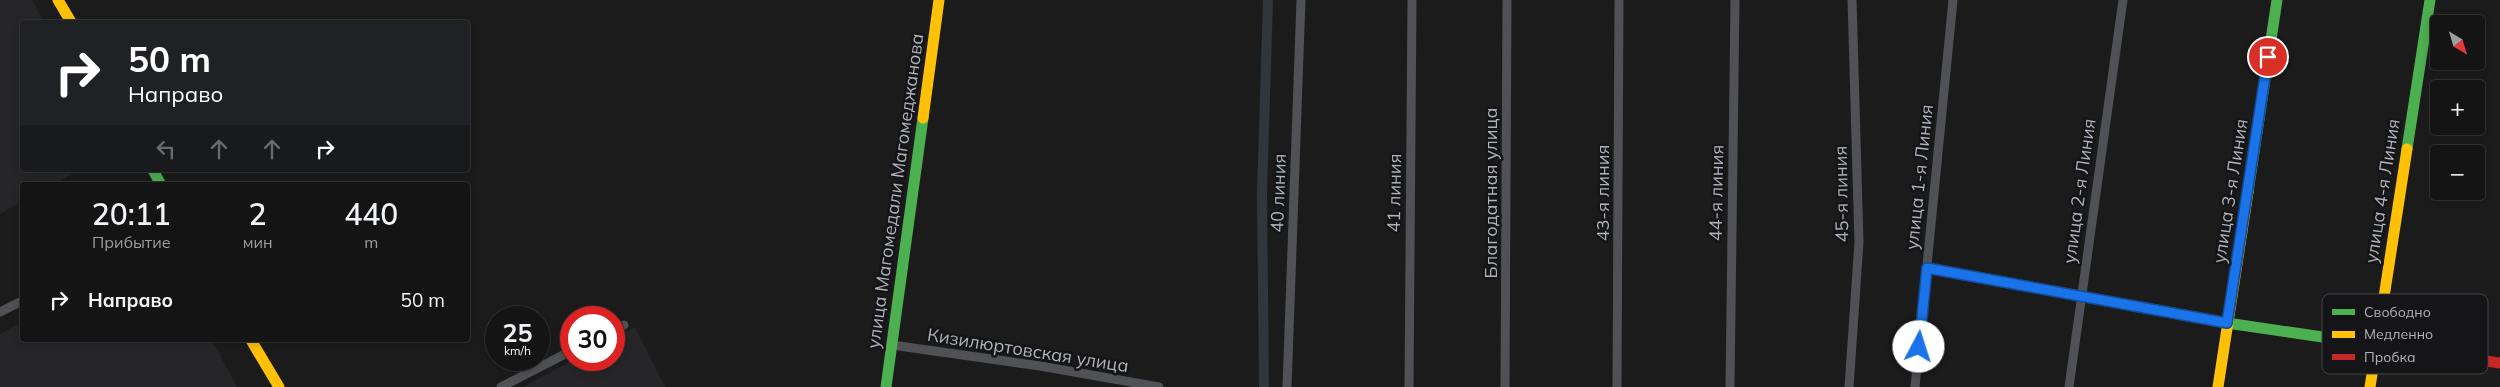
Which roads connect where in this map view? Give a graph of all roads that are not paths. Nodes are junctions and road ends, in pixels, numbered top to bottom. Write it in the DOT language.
graph roads {
  1 [pos="58,0"];
  2 [pos="939,0"];
  3 [pos="1301,0"];
  4 [pos="1412,0"];
  5 [pos="1507,0"];
  6 [pos="1620,0"];
  7 [pos="1735,0"];
  8 [pos="1852,0"];
  9 [pos="1953,0"];
  10 [pos="2123,0"];
  11 [pos="2277,0"];
  12 [pos="2430,0"];
  13 [pos="70,20"];
  14 [pos="1927,268"];
  15 [pos="2384,294"];
  16 [pos="2081,296"];
  17 [pos="20,302"];
  18 [pos="0,312"];
  19 [pos="2227,323"];
  20 [pos="2322,337"];
  21 [pos="252,342"];
  22 [pos="892,345"];
  23 [pos="560,357"];
  24 [pos="2372,374"];
  25 [pos="279,387"];
  26 [pos="501,387"];
  27 [pos="886,387"];
  28 [pos="1159,387"];
  29 [pos="1287,387"];
  30 [pos="1409,387"];
  31 [pos="1505,387"];
  32 [pos="1617,387"];
  33 [pos="1730,387"];
  34 [pos="1849,387"];
  35 [pos="1915,387"];
  36 [pos="2069,387"];
  37 [pos="2218,387"];
  38 [pos="2370,387"];
  1 -- 13 [label="street"];
  2 -- 22 [label="street, улица Магомедали Магомеджановa"];
  3 -- 29 [label="street, 40 линия"];
  4 -- 30 [label="street, 41 линия"];
  5 -- 31 [label="street, Благодатная улица"];
  6 -- 32 [label="street, 43-я линия"];
  7 -- 33 [label="street, 44-я линия"];
  8 -- 34 [label="street, 45-я линия"];
  9 -- 14 [label="street, улица 1-я Линия"];
  10 -- 16 [label="street, улица 2-я Линия"];
  11 -- 19 [label="street, улица 3-я Линия"];
  12 -- 15 [label="street, улица 4-я Линия"];
  14 -- 16 [label="street"];
  14 -- 35 [label="street, улица 1-я Линия"];
  16 -- 19 [label="street"];
  16 -- 36 [label="street, улица 2-я Линия"];
  17 -- 18 [label="street"];
  19 -- 20 [label="street"];
  19 -- 37 [label="street, улица 3-я Линия"];
  21 -- 25 [label="street"];
  22 -- 27 [label="street, улица Магомедали Магомеджановa"];
  22 -- 28 [label="street, Кизилюртовская улица"];
  23 -- 26 [label="street"];
  24 -- 38 [label="street, улица 4-я Линия"];
}
